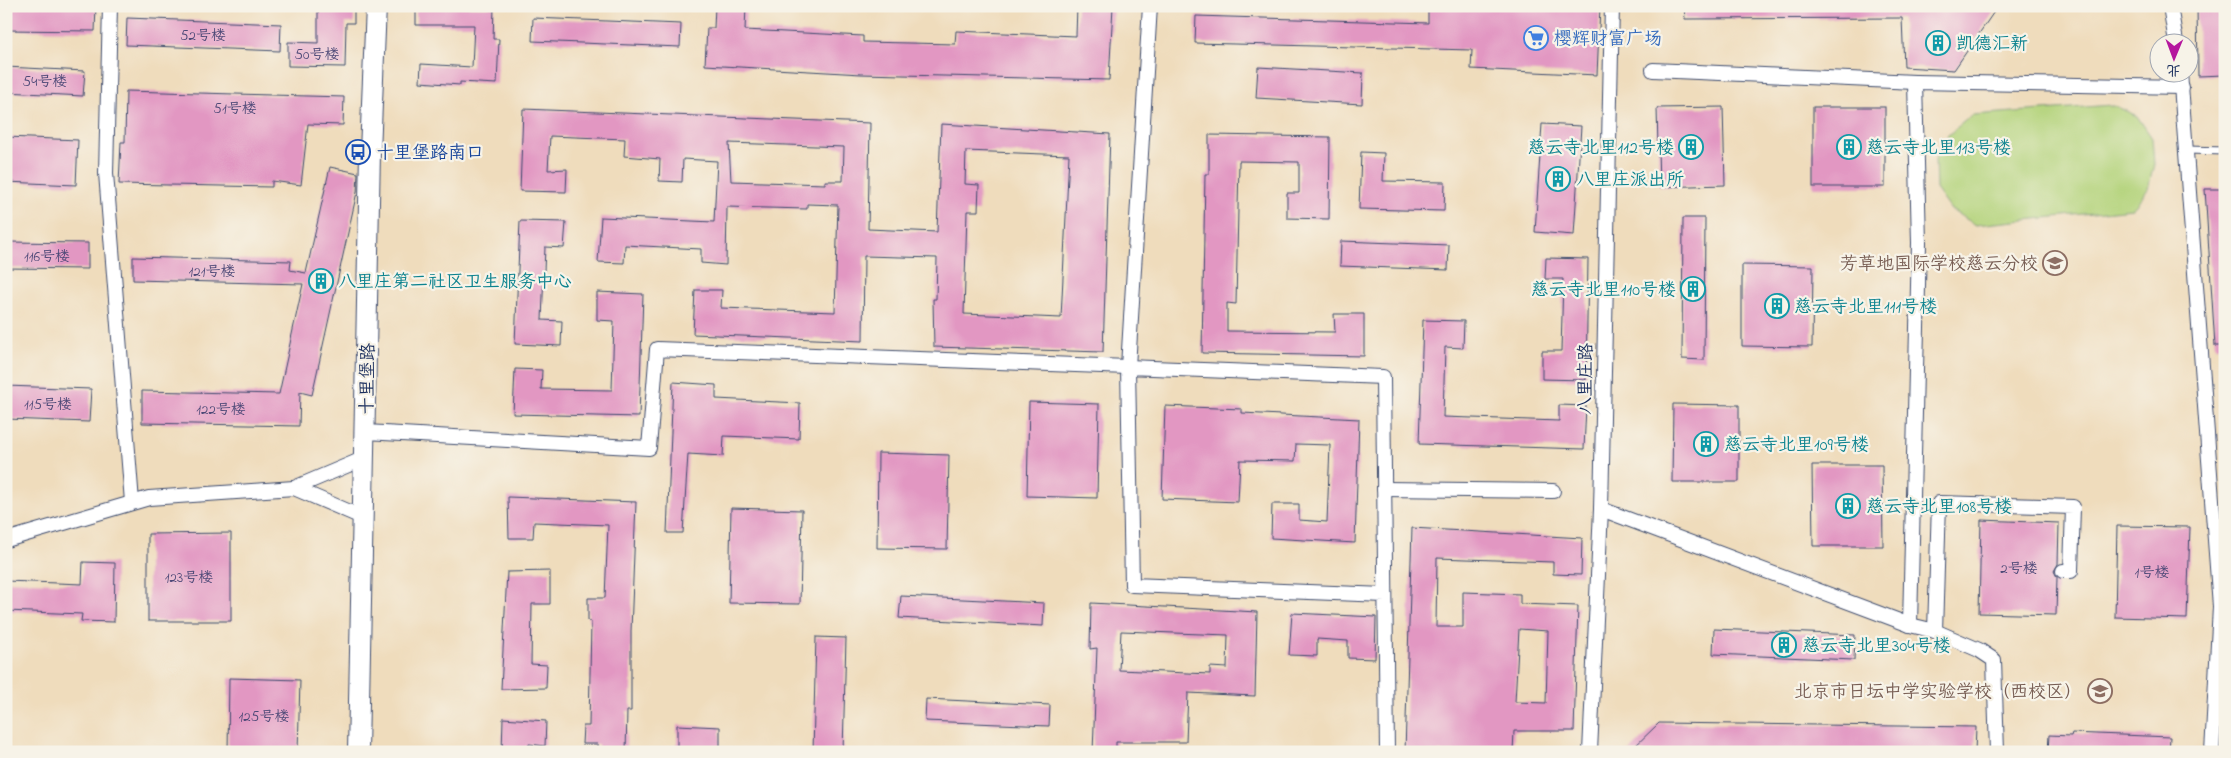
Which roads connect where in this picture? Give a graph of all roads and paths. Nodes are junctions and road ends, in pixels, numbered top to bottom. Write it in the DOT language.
graph roads {
  1 [pos="110,6"];
  2 [pos="376,6"];
  3 [pos="1150,6"];
  4 [pos="1612,6"];
  5 [pos="2170,6"];
  6 [pos="2174,32"];
  7 [pos="1653,70"];
  8 [pos="1915,82"];
  9 [pos="2181,82"];
  10 [pos="2182,87"];
  11 [pos="2187,150"];
  12 [pos="2225,151"];
  13 [pos="1128,367"];
  14 [pos="366,432"];
  15 [pos="365,458"];
  16 [pos="294,488"];
  17 [pos="1384,489"];
  18 [pos="1553,491"];
  19 [pos="132,502"];
  20 [pos="1600,509"];
  21 [pos="364,518"];
  22 [pos="6,540"];
  23 [pos="2062,571"];
  24 [pos="1385,595"];
  25 [pos="1910,625"];
  26 [pos="1935,631"];
  27 [pos="358,752"];
  28 [pos="1387,752"];
  29 [pos="1590,752"];
  30 [pos="1997,752"];
  31 [pos="2212,752"];
  1 -- 19 [label="street"];
  2 -- 14 [label="street, 十里堡路"];
  3 -- 13 [label="street"];
  4 -- 20 [label="street, 八里庄路"];
  5 -- 6 [label="street"];
  7 -- 8 [label="street"];
  8 -- 10 [label="street"];
  8 -- 25 [label="street"];
  9 -- 10 [label="street"];
  10 -- 11 [label="street"];
  11 -- 12 [label="lane"];
  11 -- 31 [label="street"];
  13 -- 14 [label="street"];
  13 -- 17 [label="street"];
  13 -- 24 [label="street"];
  14 -- 15 [label="street, 十里堡路"];
  15 -- 16 [label="street"];
  15 -- 21 [label="street, 十里堡路"];
  16 -- 19 [label="street"];
  16 -- 21 [label="street"];
  17 -- 18 [label="street"];
  17 -- 24 [label="street"];
  19 -- 22 [label="street"];
  20 -- 25 [label="street"];
  20 -- 29 [label="street, 八里庄路"];
  21 -- 27 [label="street, 十里堡路"];
  23 -- 26 [label="street"];
  24 -- 28 [label="street"];
  25 -- 26 [label="street"];
  26 -- 30 [label="street"];
}
